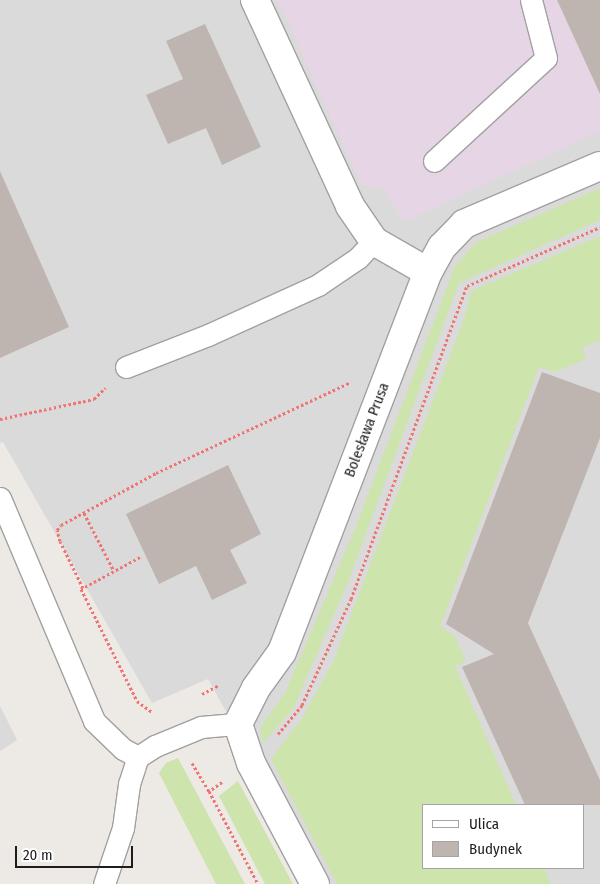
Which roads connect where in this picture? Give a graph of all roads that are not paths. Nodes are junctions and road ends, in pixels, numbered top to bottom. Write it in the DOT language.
graph roads {
  1 [pos="256,0"];
  2 [pos="531,0"];
  3 [pos="434,161"];
  4 [pos="600,166"];
  5 [pos="374,241"];
  6 [pos="428,272"];
  7 [pos="126,367"];
  8 [pos="0,498"];
  9 [pos="238,724"];
  10 [pos="138,757"];
  11 [pos="104,884"];
  12 [pos="315,884"];
  1 -- 5 [label="street"];
  2 -- 3 [label="lane"];
  4 -- 6 [label="street, Bolesława Prusa"];
  5 -- 6 [label="street"];
  5 -- 7 [label="lane"];
  6 -- 9 [label="street, Bolesława Prusa"];
  8 -- 10 [label="lane"];
  9 -- 10 [label="lane"];
  9 -- 12 [label="street"];
  10 -- 11 [label="lane"];
}
